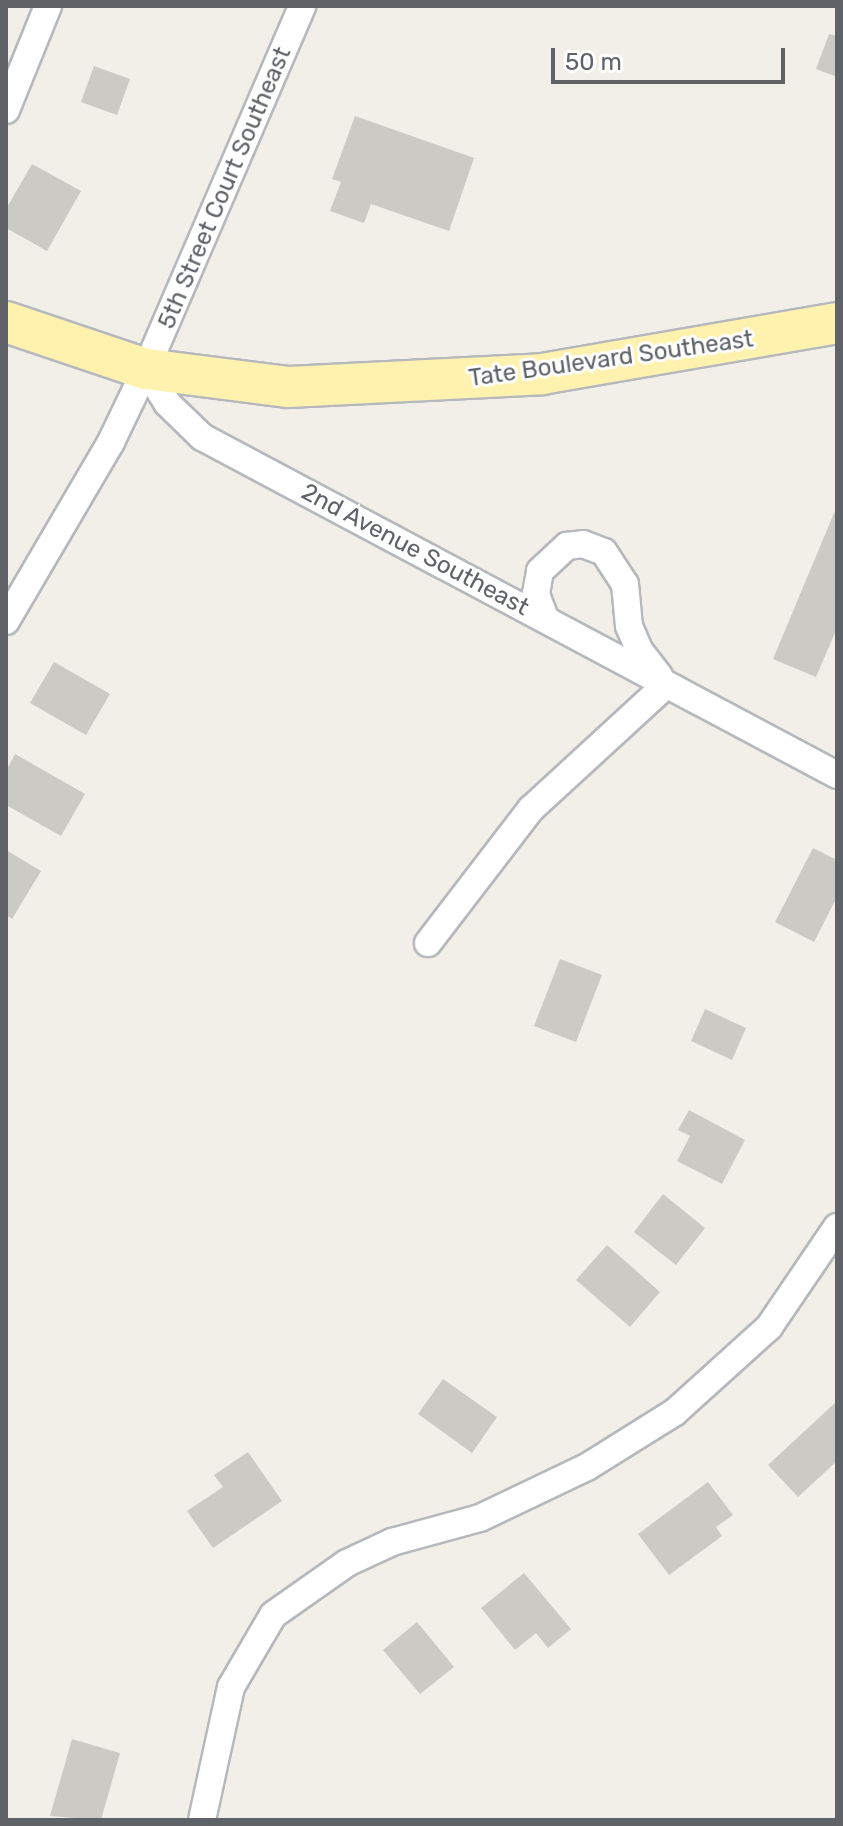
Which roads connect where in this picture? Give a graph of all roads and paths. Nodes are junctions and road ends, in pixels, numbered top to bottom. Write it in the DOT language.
graph roads {
  1 [pos="48,6"];
  2 [pos="302,6"];
  3 [pos="6,110"];
  4 [pos="6,322"];
  5 [pos="837,323"];
  6 [pos="146,369"];
  7 [pos="545,618"];
  8 [pos="6,621"];
  9 [pos="666,685"];
  10 [pos="837,775"];
  11 [pos="428,943"];
  12 [pos="837,1227"];
  13 [pos="202,1820"];
  1 -- 3 [label="street"];
  2 -- 6 [label="street, 5th Street Court Southeast"];
  4 -- 6 [label="main road"];
  5 -- 6 [label="main road, Tate Boulevard Southeast"];
  6 -- 7 [label="street, 2nd Avenue Southeast"];
  6 -- 8 [label="street, 5th Street Court Southeast"];
  7 -- 9 [label="street, 2nd Avenue Southeast"];
  7 -- 9 [label="street"];
  9 -- 10 [label="street, 2nd Avenue Southeast"];
  9 -- 11 [label="street"];
  12 -- 13 [label="street"];
}
